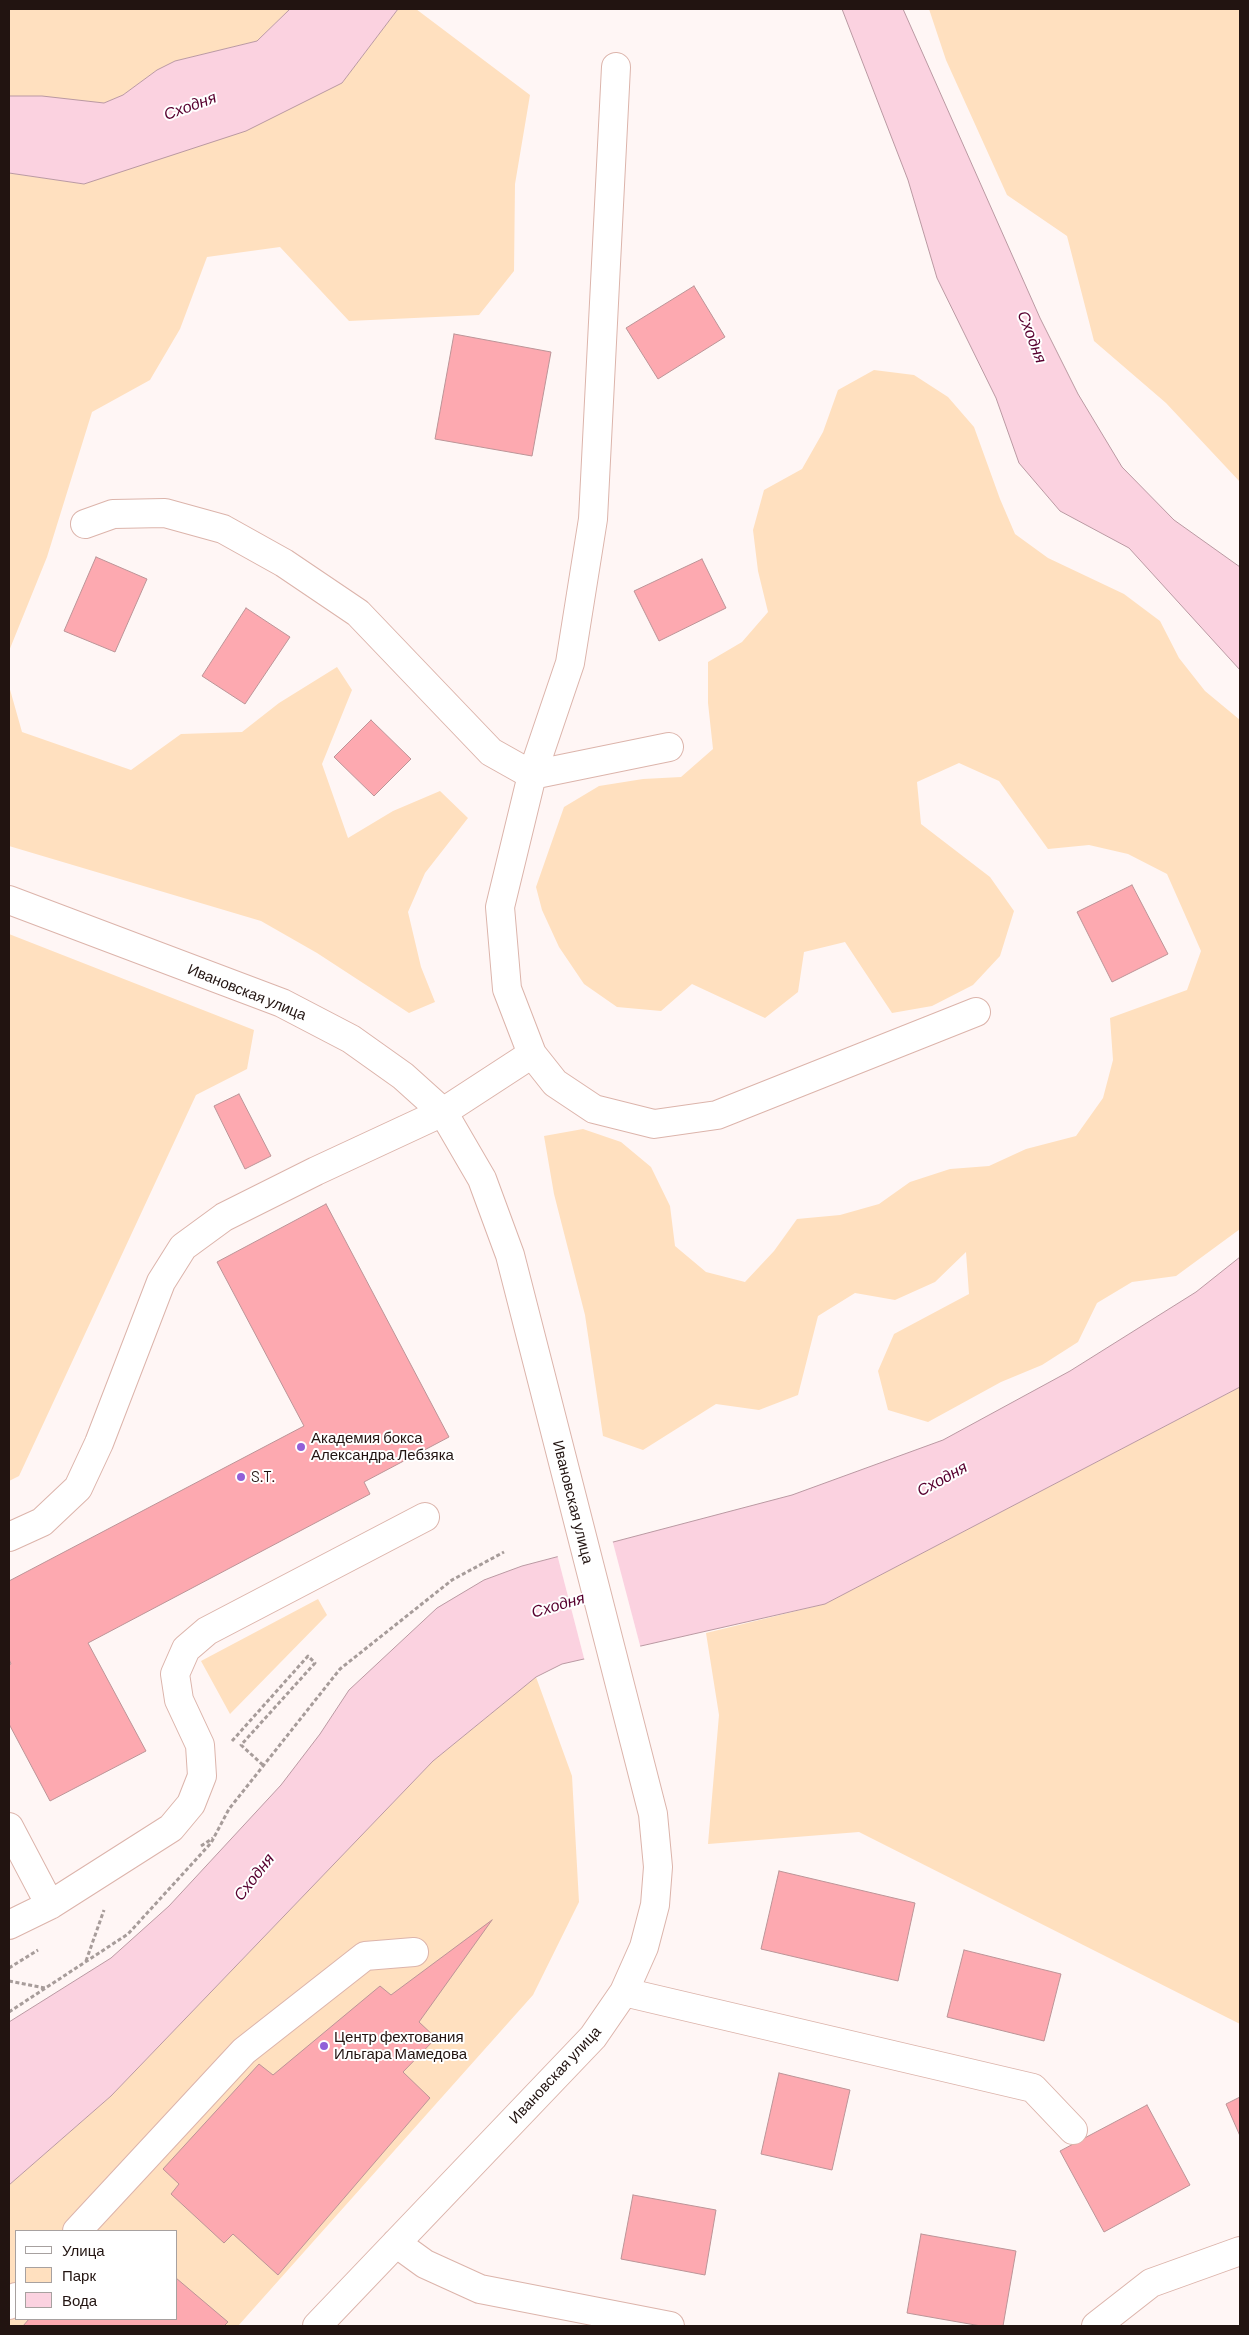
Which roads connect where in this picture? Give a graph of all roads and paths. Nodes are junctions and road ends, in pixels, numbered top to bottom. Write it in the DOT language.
graph roads {
  1 [pos="616,68"];
  2 [pos="85,524"];
  3 [pos="669,747"];
  4 [pos="532,775"];
  5 [pos="9,900"];
  6 [pos="976,1012"];
  7 [pos="532,1054"];
  8 [pos="443,1112"];
  9 [pos="425,1517"];
  10 [pos="9,1538"];
  11 [pos="504,1552"];
  12 [pos="200,1745"];
  13 [pos="264,1766"];
  14 [pos="9,1827"];
  15 [pos="50,1905"];
  16 [pos="106,1907"];
  17 [pos="9,1925"];
  18 [pos="414,1952"];
  19 [pos="86,1962"];
  20 [pos="9,1981"];
  21 [pos="46,1988"];
  22 [pos="624,1992"];
  23 [pos="9,2012"];
  24 [pos="1073,2130"];
  25 [pos="78,2230"];
  26 [pos="396,2243"];
  27 [pos="1240,2251"];
  28 [pos="317,2326"];
  29 [pos="670,2326"];
  30 [pos="1096,2326"];
  1 -- 4 [label="street"];
  2 -- 4 [label="street"];
  3 -- 4 [label="street"];
  4 -- 7 [label="street"];
  5 -- 8 [label="street, Ивановская улица"];
  6 -- 7 [label="street"];
  7 -- 8 [label="street"];
  8 -- 10 [label="street"];
  8 -- 22 [label="street, Ивановская улица"];
  9 -- 12 [label="street"];
  11 -- 13 [label="path"];
  12 -- 13 [label="path"];
  12 -- 15 [label="street"];
  13 -- 19 [label="path"];
  14 -- 15 [label="street"];
  15 -- 17 [label="street"];
  16 -- 19 [label="path"];
  18 -- 25 [label="street"];
  19 -- 21 [label="path"];
  20 -- 21 [label="path"];
  21 -- 23 [label="path"];
  22 -- 24 [label="street"];
  22 -- 26 [label="street, Ивановская улица"];
  26 -- 28 [label="street, Ивановская улица"];
  26 -- 29 [label="street"];
  27 -- 30 [label="street"];
}
